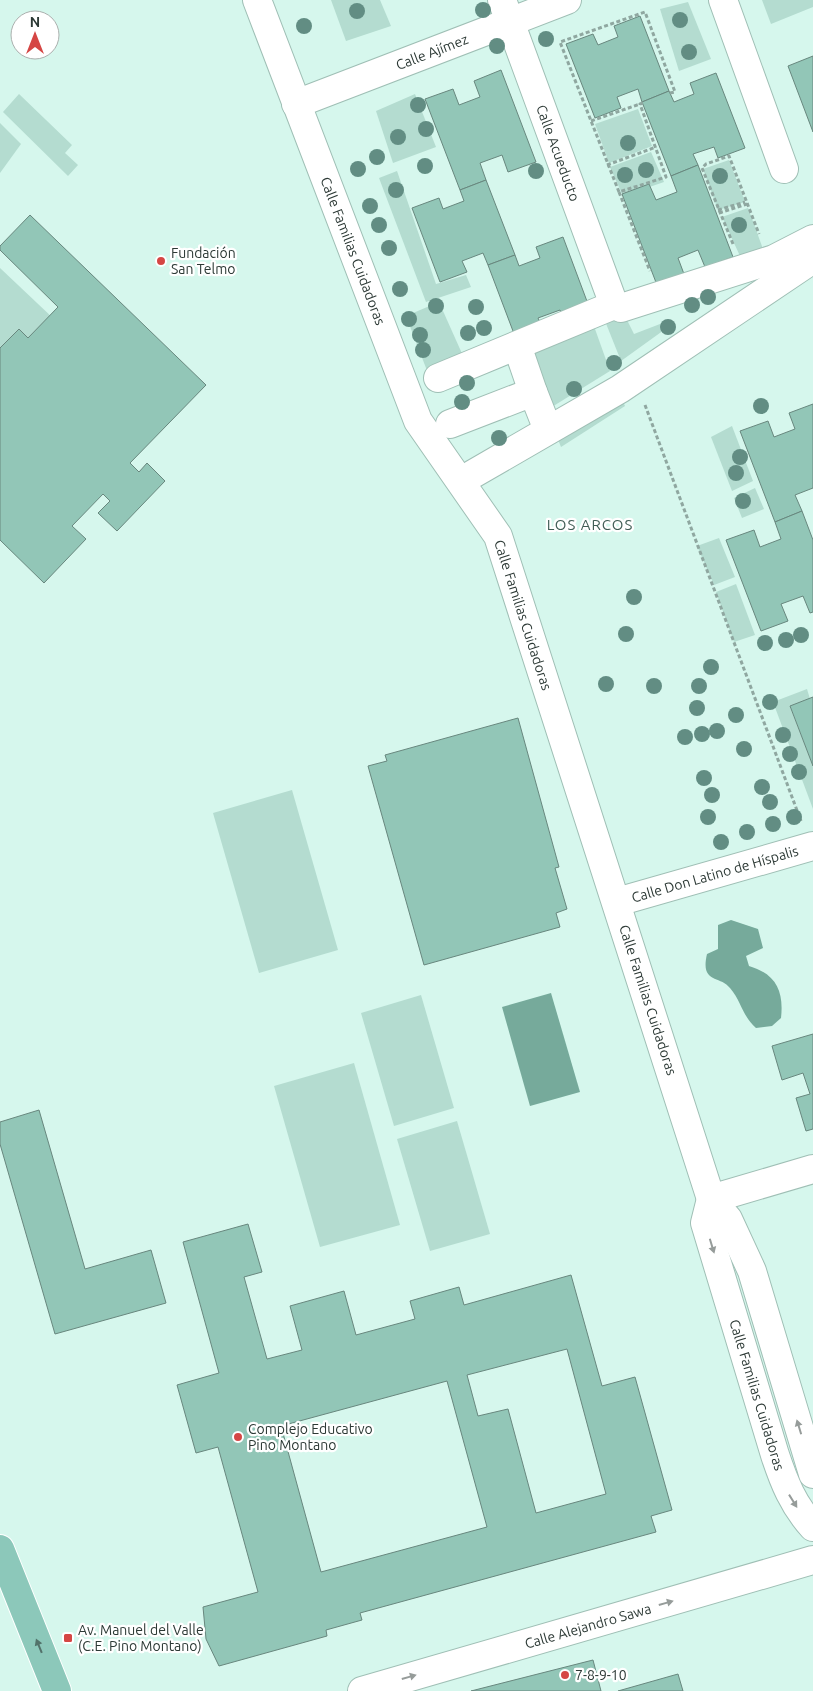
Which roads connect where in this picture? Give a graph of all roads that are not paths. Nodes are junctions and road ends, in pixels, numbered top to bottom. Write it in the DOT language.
graph roads {
  1 [pos="257,0"];
  2 [pos="567,0"];
  3 [pos="723,0"];
  4 [pos="506,11"];
  5 [pos="296,104"];
  6 [pos="784,169"];
  7 [pos="813,239"];
  8 [pos="813,259"];
  9 [pos="618,307"];
  10 [pos="521,357"];
  11 [pos="438,378"];
  12 [pos="533,392"];
  13 [pos="450,424"];
  14 [pos="548,430"];
  15 [pos="473,474"];
  16 [pos="812,847"];
  17 [pos="617,902"];
  18 [pos="813,1169"];
  19 [pos="711,1199"];
  20 [pos="813,1474"];
  21 [pos="813,1527"];
  22 [pos="0,1549"];
  23 [pos="813,1560"];
  24 [pos="57,1691"];
  25 [pos="362,1691"];
  1 -- 5 [label="street, Calle Familias Cuidadoras"];
  2 -- 4 [label="street, Calle Ajímez"];
  3 -- 6 [label="street"];
  4 -- 5 [label="street, Calle Ajímez"];
  4 -- 9 [label="street, Calle Acueducto"];
  5 -- 17 [label="street, Calle Familias Cuidadoras"];
  7 -- 9 [label="street"];
  8 -- 14 [label="street"];
  9 -- 11 [label="street"];
  10 -- 12 [label="street"];
  12 -- 13 [label="street"];
  12 -- 14 [label="street"];
  14 -- 15 [label="street"];
  16 -- 17 [label="street, Calle Don Latino de Híspalis"];
  17 -- 19 [label="street, Calle Familias Cuidadoras"];
  18 -- 19 [label="street"];
  20 -- 19 [label="street, Calle Familias Cuidadoras, one-way"];
  19 -- 21 [label="street, Calle Familias Cuidadoras, one-way"];
  24 -- 22 [label="main road, one-way"];
  25 -- 23 [label="street, Calle Alejandro Sawa, one-way"];
}
